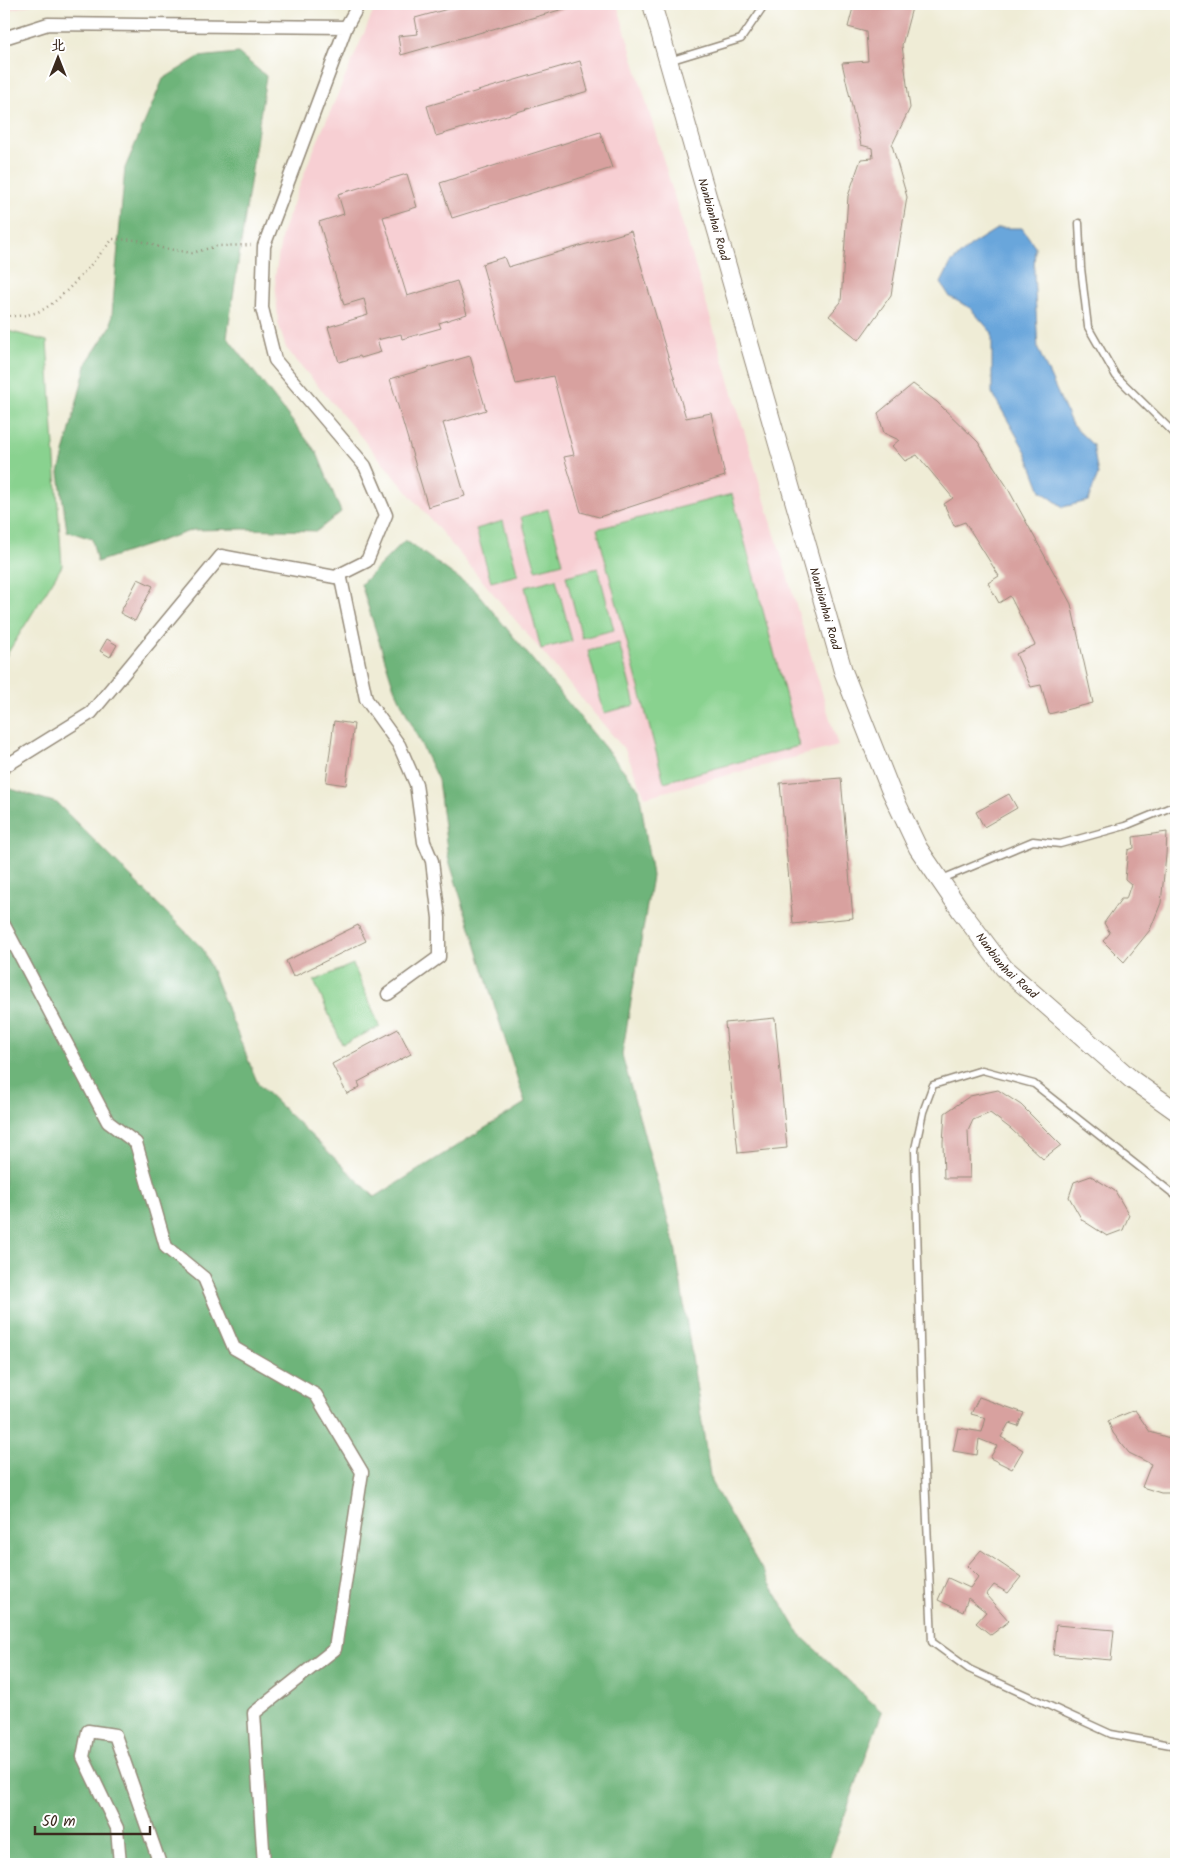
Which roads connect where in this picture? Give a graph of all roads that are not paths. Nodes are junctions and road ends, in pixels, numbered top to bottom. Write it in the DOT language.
graph roads {
  1 [pos="359,4"];
  2 [pos="652,4"];
  3 [pos="765,4"];
  4 [pos="346,27"];
  5 [pos="4,38"];
  6 [pos="668,61"];
  7 [pos="1079,223"];
  8 [pos="1176,435"];
  9 [pos="340,574"];
  10 [pos="4,767"];
  11 [pos="1176,805"];
  12 [pos="939,880"];
  13 [pos="4,925"];
  14 [pos="388,994"];
  15 [pos="1176,1110"];
  16 [pos="1176,1196"];
  17 [pos="1176,1746"];
  18 [pos="120,1864"];
  19 [pos="160,1864"];
  20 [pos="264,1864"];
  1 -- 4 [label="street"];
  2 -- 6 [label="street, Nanbianhai Road"];
  3 -- 6 [label="lane"];
  4 -- 5 [label="street"];
  4 -- 9 [label="street"];
  6 -- 12 [label="street, Nanbianhai Road"];
  7 -- 8 [label="lane"];
  9 -- 10 [label="street"];
  9 -- 14 [label="street"];
  11 -- 12 [label="lane"];
  12 -- 15 [label="street, Nanbianhai Road"];
  13 -- 20 [label="street"];
  16 -- 17 [label="lane"];
  18 -- 19 [label="street"];
}
